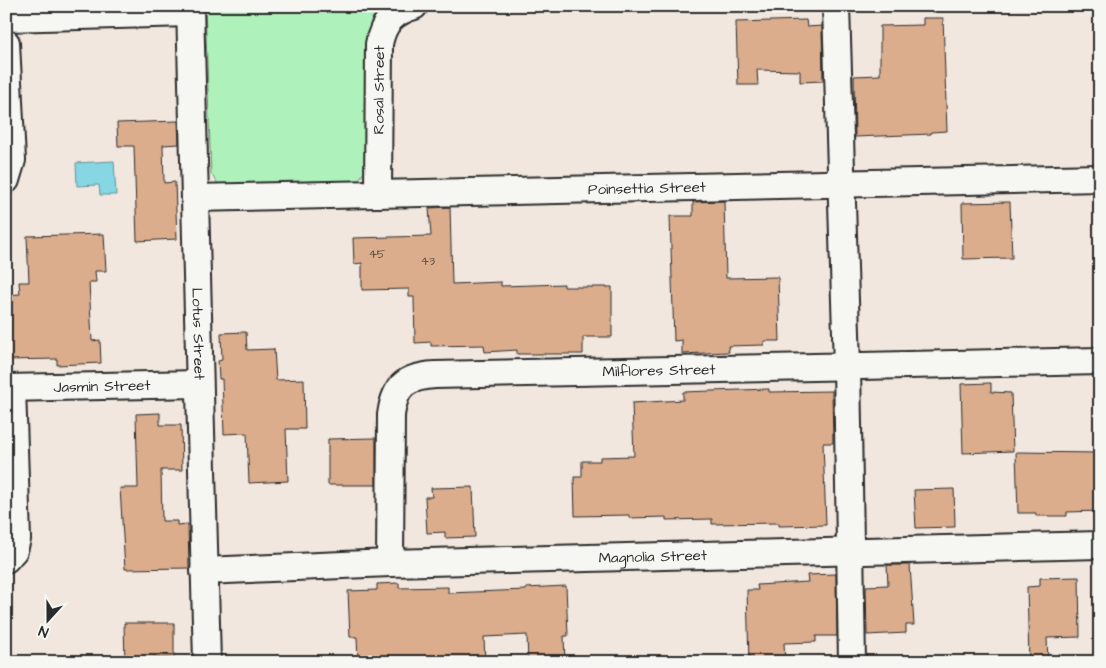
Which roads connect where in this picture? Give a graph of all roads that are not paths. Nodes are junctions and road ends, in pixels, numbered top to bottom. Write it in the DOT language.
graph roads {
  1 [pos="414,6"];
  2 [pos="836,6"];
  3 [pos="190,10"];
  4 [pos="6,18"];
  5 [pos="6,42"];
  6 [pos="1100,178"];
  7 [pos="6,180"];
  8 [pos="842,184"];
  9 [pos="378,194"];
  10 [pos="195,198"];
  11 [pos="1100,361"];
  12 [pos="846,366"];
  13 [pos="199,384"];
  14 [pos="9,388"];
  15 [pos="1100,545"];
  16 [pos="849,552"];
  17 [pos="6,559"];
  18 [pos="390,563"];
  19 [pos="204,570"];
  20 [pos="207,662"];
  21 [pos="852,662"];
  1 -- 9 [label="street, Rosal Street"];
  2 -- 8 [label="street"];
  3 -- 4 [label="street"];
  3 -- 10 [label="street, Lotus Street"];
  5 -- 7 [label="street"];
  6 -- 8 [label="street, Poinsettia Street"];
  8 -- 9 [label="street, Poinsettia Street"];
  8 -- 12 [label="street"];
  9 -- 10 [label="street, Poinsettia Street"];
  10 -- 13 [label="street, Lotus Street"];
  11 -- 12 [label="street, Milflores Street"];
  12 -- 16 [label="street"];
  12 -- 18 [label="street, Milflores Street"];
  13 -- 14 [label="street, Jasmin Street"];
  13 -- 19 [label="street, Lotus Street"];
  14 -- 17 [label="street"];
  15 -- 16 [label="street, Magnolia Street"];
  16 -- 18 [label="street, Magnolia Street"];
  16 -- 21 [label="street"];
  18 -- 19 [label="street, Magnolia Street"];
  19 -- 20 [label="street, Lotus Street"];
}
